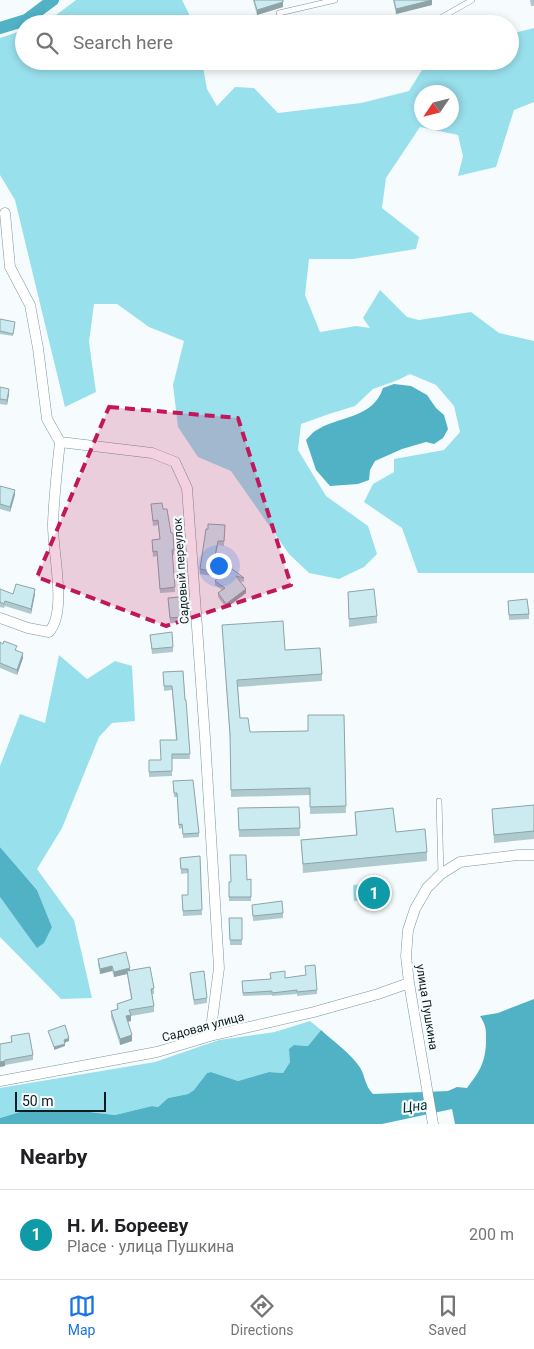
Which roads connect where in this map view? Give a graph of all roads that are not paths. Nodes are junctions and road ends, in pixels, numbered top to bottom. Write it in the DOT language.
graph roads {
  1 [pos="335,0"];
  2 [pos="472,0"];
  3 [pos="279,13"];
  4 [pos="446,15"];
  5 [pos="5,213"];
  6 [pos="60,442"];
  7 [pos="0,618"];
  8 [pos="439,801"];
  9 [pos="534,855"];
  10 [pos="441,874"];
  11 [pos="409,984"];
  12 [pos="210,1036"];
  13 [pos="0,1081"];
  14 [pos="433,1124"];
  1 -- 3 [label="lane"];
  2 -- 4 [label="lane"];
  5 -- 6 [label="street"];
  6 -- 7 [label="street"];
  6 -- 12 [label="street, Садовый переулок"];
  8 -- 10 [label="lane"];
  9 -- 10 [label="street, улица Пушкина"];
  10 -- 11 [label="street, улица Пушкина"];
  11 -- 12 [label="street, Садовая улица"];
  11 -- 14 [label="street, улица Пушкина"];
  12 -- 13 [label="street, Садовая улица"];
}
